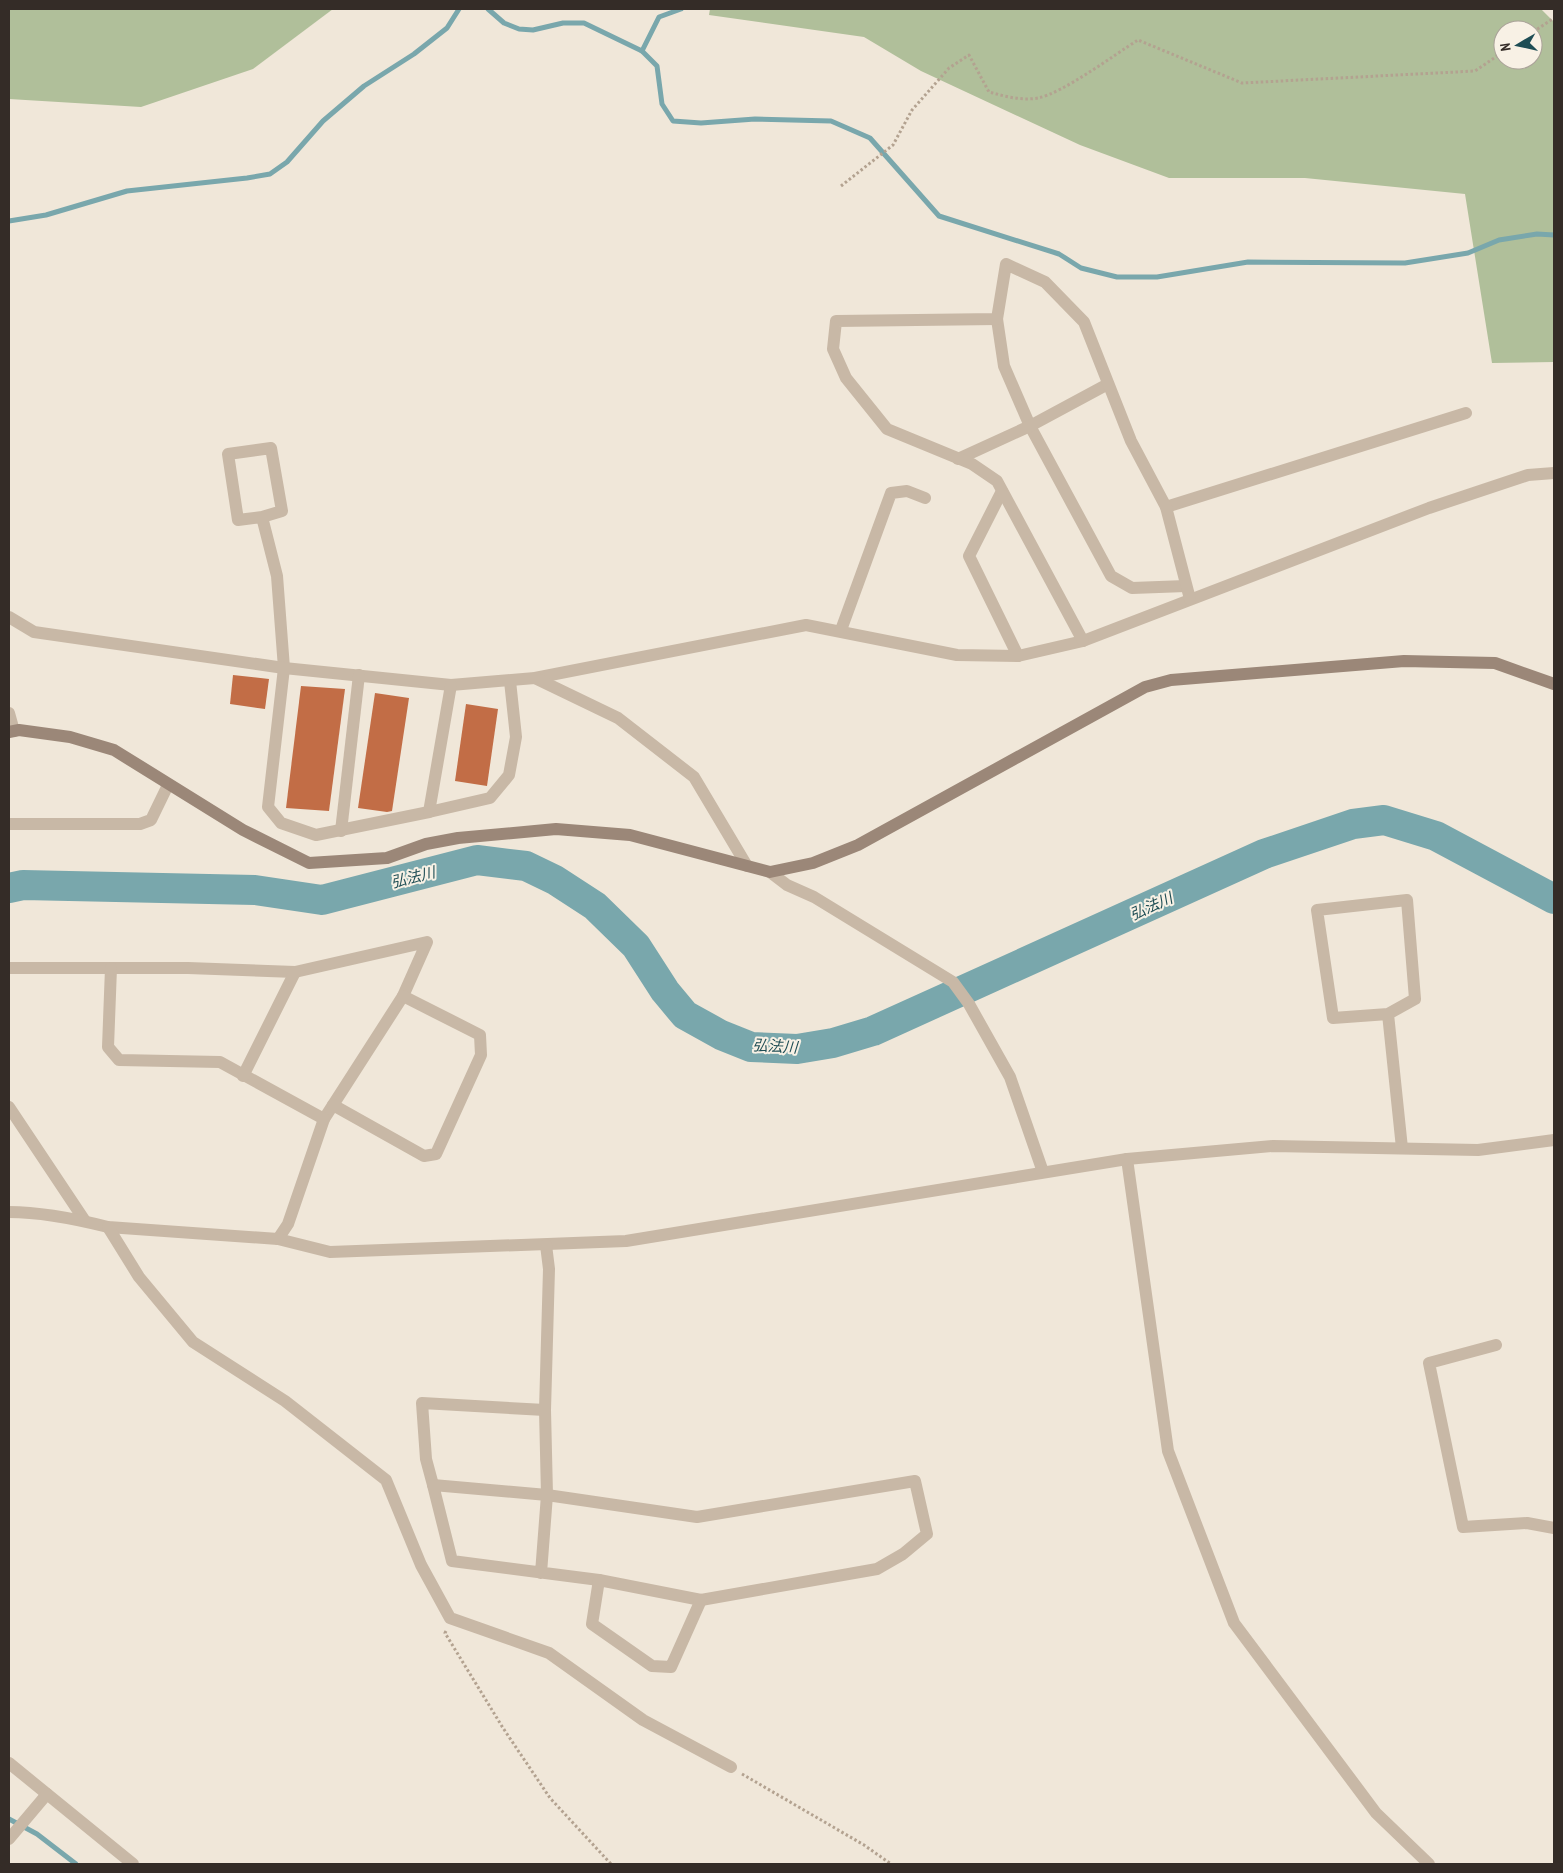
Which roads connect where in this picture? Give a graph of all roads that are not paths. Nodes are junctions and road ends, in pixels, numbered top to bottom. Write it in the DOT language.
graph roads {
  1 [pos="997,319"];
  2 [pos="1108,384"];
  3 [pos="1466,413"];
  4 [pos="1030,426"];
  5 [pos="958,458"];
  6 [pos="1554,473"];
  7 [pos="1002,491"];
  8 [pos="924,498"];
  9 [pos="1166,507"];
  10 [pos="262,517"];
  11 [pos="1186,586"];
  12 [pos="1190,599"];
  13 [pos="9,617"];
  14 [pos="840,630"];
  15 [pos="1083,641"];
  16 [pos="1018,656"];
  17 [pos="284,668"];
  18 [pos="358,676"];
  19 [pos="535,678"];
  20 [pos="510,681"];
  21 [pos="1554,684"];
  22 [pos="451,685"];
  23 [pos="9,714"];
  24 [pos="11,732"];
  25 [pos="168,785"];
  26 [pos="430,812"];
  27 [pos="9,824"];
  28 [pos="341,831"];
  29 [pos="747,866"];
  30 [pos="770,872"];
  31 [pos="9,968"];
  32 [pos="111,968"];
  33 [pos="295,972"];
  34 [pos="403,996"];
  35 [pos="1388,1014"];
  36 [pos="243,1076"];
  37 [pos="333,1105"];
  38 [pos="9,1107"];
  39 [pos="324,1119"];
  40 [pos="1554,1140"];
  41 [pos="1402,1148"];
  42 [pos="1127,1159"];
  43 [pos="1043,1172"];
  44 [pos="9,1212"];
  45 [pos="85,1221"];
  46 [pos="108,1227"];
  47 [pos="278,1239"];
  48 [pos="546,1245"];
  49 [pos="1496,1345"];
  50 [pos="545,1410"];
  51 [pos="432,1485"];
  52 [pos="547,1495"];
  53 [pos="1554,1528"];
  54 [pos="541,1573"];
  55 [pos="599,1580"];
  56 [pos="700,1600"];
  57 [pos="9,1763"];
  58 [pos="731,1767"];
  59 [pos="46,1794"];
  60 [pos="9,1838"];
  61 [pos="133,1864"];
  62 [pos="1428,1864"];
  1 -- 2 [label="street"];
  1 -- 4 [label="street"];
  1 -- 5 [label="street"];
  2 -- 4 [label="street"];
  2 -- 9 [label="street"];
  3 -- 9 [label="street"];
  4 -- 5 [label="street"];
  4 -- 11 [label="street"];
  5 -- 7 [label="street"];
  6 -- 12 [label="street"];
  7 -- 15 [label="street"];
  7 -- 16 [label="street"];
  8 -- 14 [label="street"];
  9 -- 11 [label="street"];
  10 -- 10 [label="street"];
  10 -- 17 [label="street"];
  11 -- 12 [label="street"];
  12 -- 15 [label="street"];
  13 -- 17 [label="street"];
  14 -- 16 [label="street"];
  14 -- 19 [label="street"];
  15 -- 16 [label="street"];
  17 -- 18 [label="street"];
  17 -- 28 [label="street"];
  18 -- 22 [label="street"];
  18 -- 28 [label="street"];
  19 -- 20 [label="street"];
  19 -- 29 [label="street"];
  20 -- 22 [label="street"];
  20 -- 26 [label="street"];
  21 -- 30 [label="street"];
  22 -- 26 [label="street"];
  23 -- 24 [label="street"];
  24 -- 25 [label="street"];
  25 -- 27 [label="street"];
  25 -- 29 [label="street"];
  26 -- 28 [label="street"];
  29 -- 30 [label="street"];
  30 -- 43 [label="street"];
  31 -- 32 [label="street"];
  32 -- 33 [label="street"];
  32 -- 36 [label="street"];
  33 -- 34 [label="street"];
  33 -- 36 [label="street"];
  34 -- 37 [label="street"];
  34 -- 37 [label="street"];
  35 -- 35 [label="street"];
  35 -- 41 [label="street"];
  36 -- 39 [label="street"];
  37 -- 39 [label="street"];
  38 -- 45 [label="street"];
  39 -- 47 [label="street"];
  40 -- 41 [label="street"];
  41 -- 42 [label="street"];
  42 -- 43 [label="street"];
  42 -- 62 [label="street"];
  43 -- 48 [label="street"];
  44 -- 45 [label="street"];
  45 -- 46 [label="street"];
  46 -- 47 [label="street"];
  46 -- 58 [label="street"];
  47 -- 48 [label="street"];
  48 -- 50 [label="street"];
  49 -- 53 [label="street"];
  50 -- 51 [label="street"];
  50 -- 52 [label="street"];
  51 -- 52 [label="street"];
  51 -- 54 [label="street"];
  52 -- 54 [label="street"];
  52 -- 56 [label="street"];
  54 -- 55 [label="street"];
  55 -- 56 [label="street"];
  55 -- 56 [label="street"];
  57 -- 59 [label="street"];
  59 -- 60 [label="street"];
  59 -- 61 [label="street"];
}
